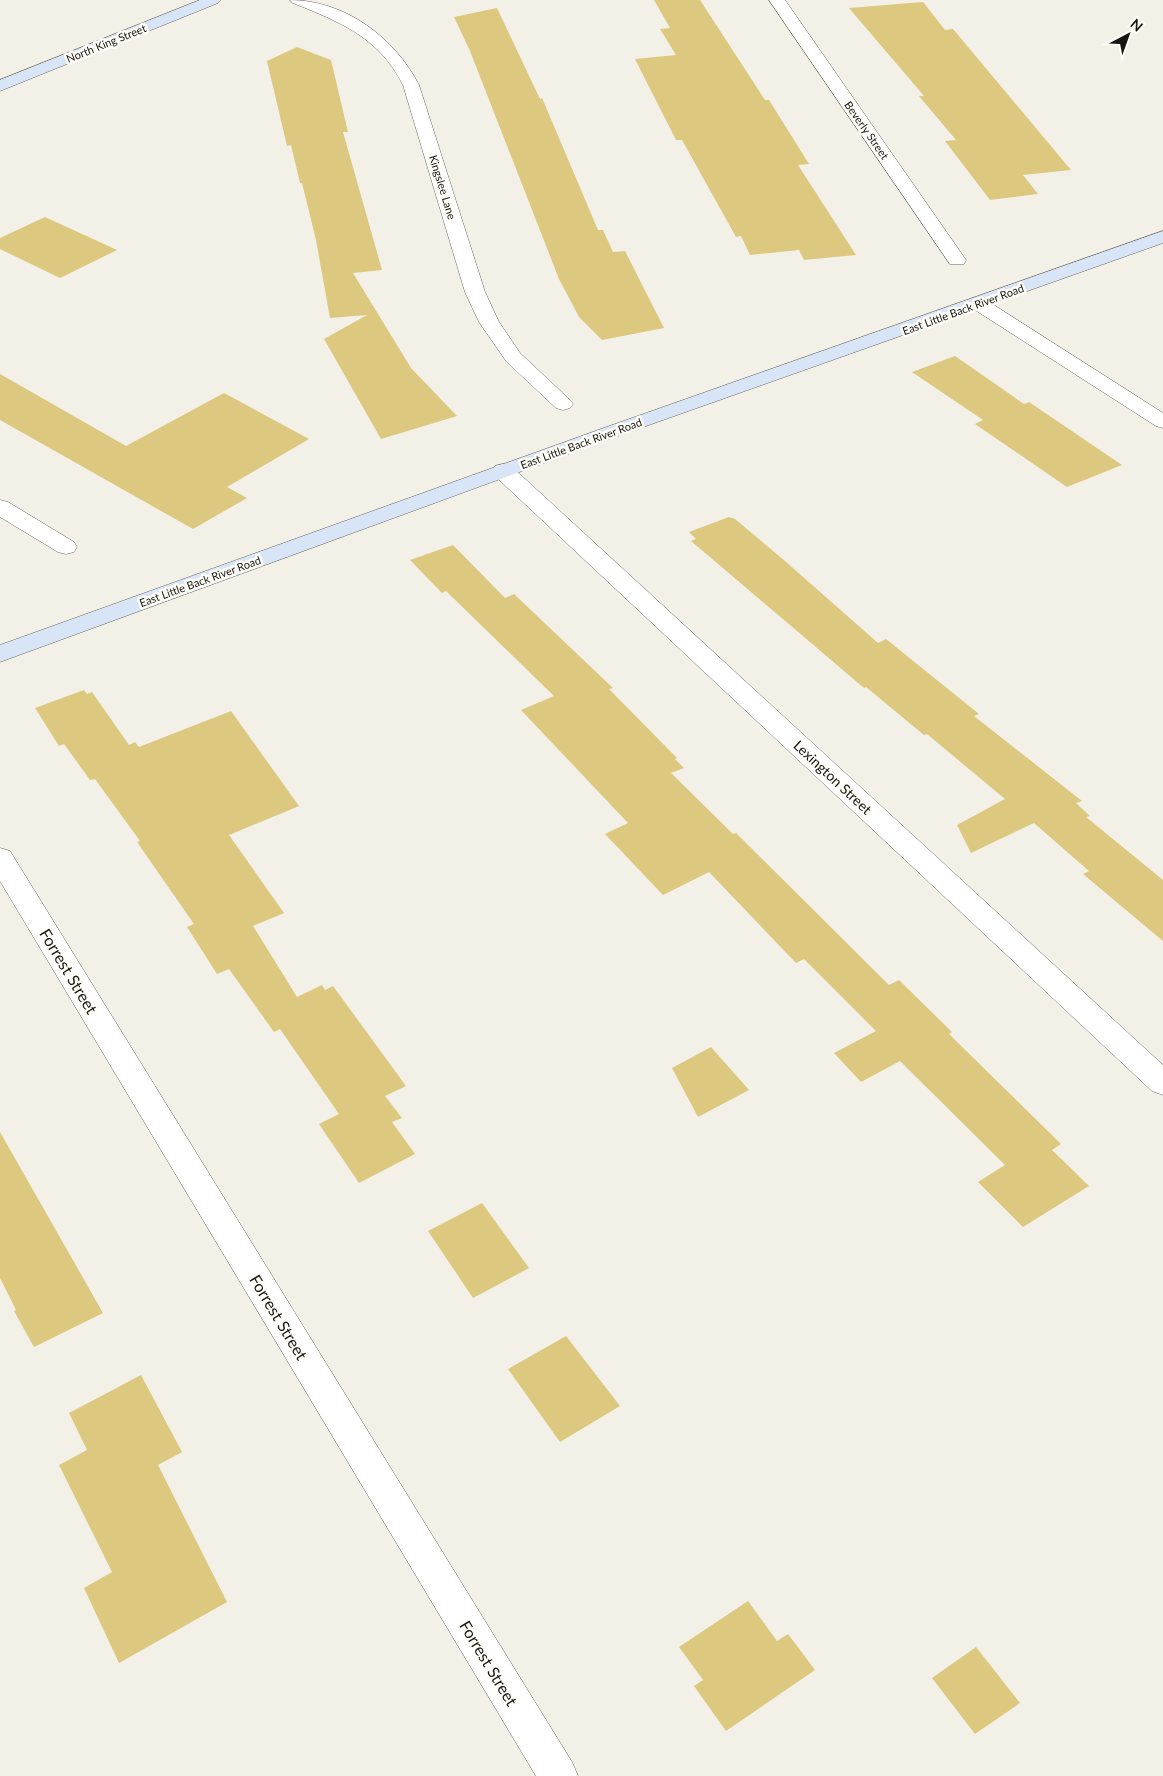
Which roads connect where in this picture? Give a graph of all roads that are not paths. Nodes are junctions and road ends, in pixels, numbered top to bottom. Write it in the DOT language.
graph roads {
  1 [pos="213,0"];
  2 [pos="298,0"];
  3 [pos="777,0"];
  4 [pos="0,86"];
  5 [pos="1163,237"];
  6 [pos="958,260"];
  7 [pos="979,304"];
  8 [pos="563,404"];
  9 [pos="1163,422"];
  10 [pos="502,471"];
  11 [pos="0,508"];
  12 [pos="66,547"];
  13 [pos="0,654"];
  14 [pos="0,858"];
  15 [pos="1163,1083"];
  16 [pos="558,1776"];
  1 -- 4 [label="street, North King Street"];
  2 -- 8 [label="street, Kingslee Lane"];
  3 -- 6 [label="street, Beverly Street"];
  5 -- 7 [label="street, East Little Back River Road"];
  7 -- 9 [label="street"];
  7 -- 10 [label="street, East Little Back River Road"];
  10 -- 13 [label="street, East Little Back River Road"];
  10 -- 15 [label="street, Lexington Street"];
  11 -- 12 [label="street"];
  14 -- 16 [label="street, Forrest Street"];
}
